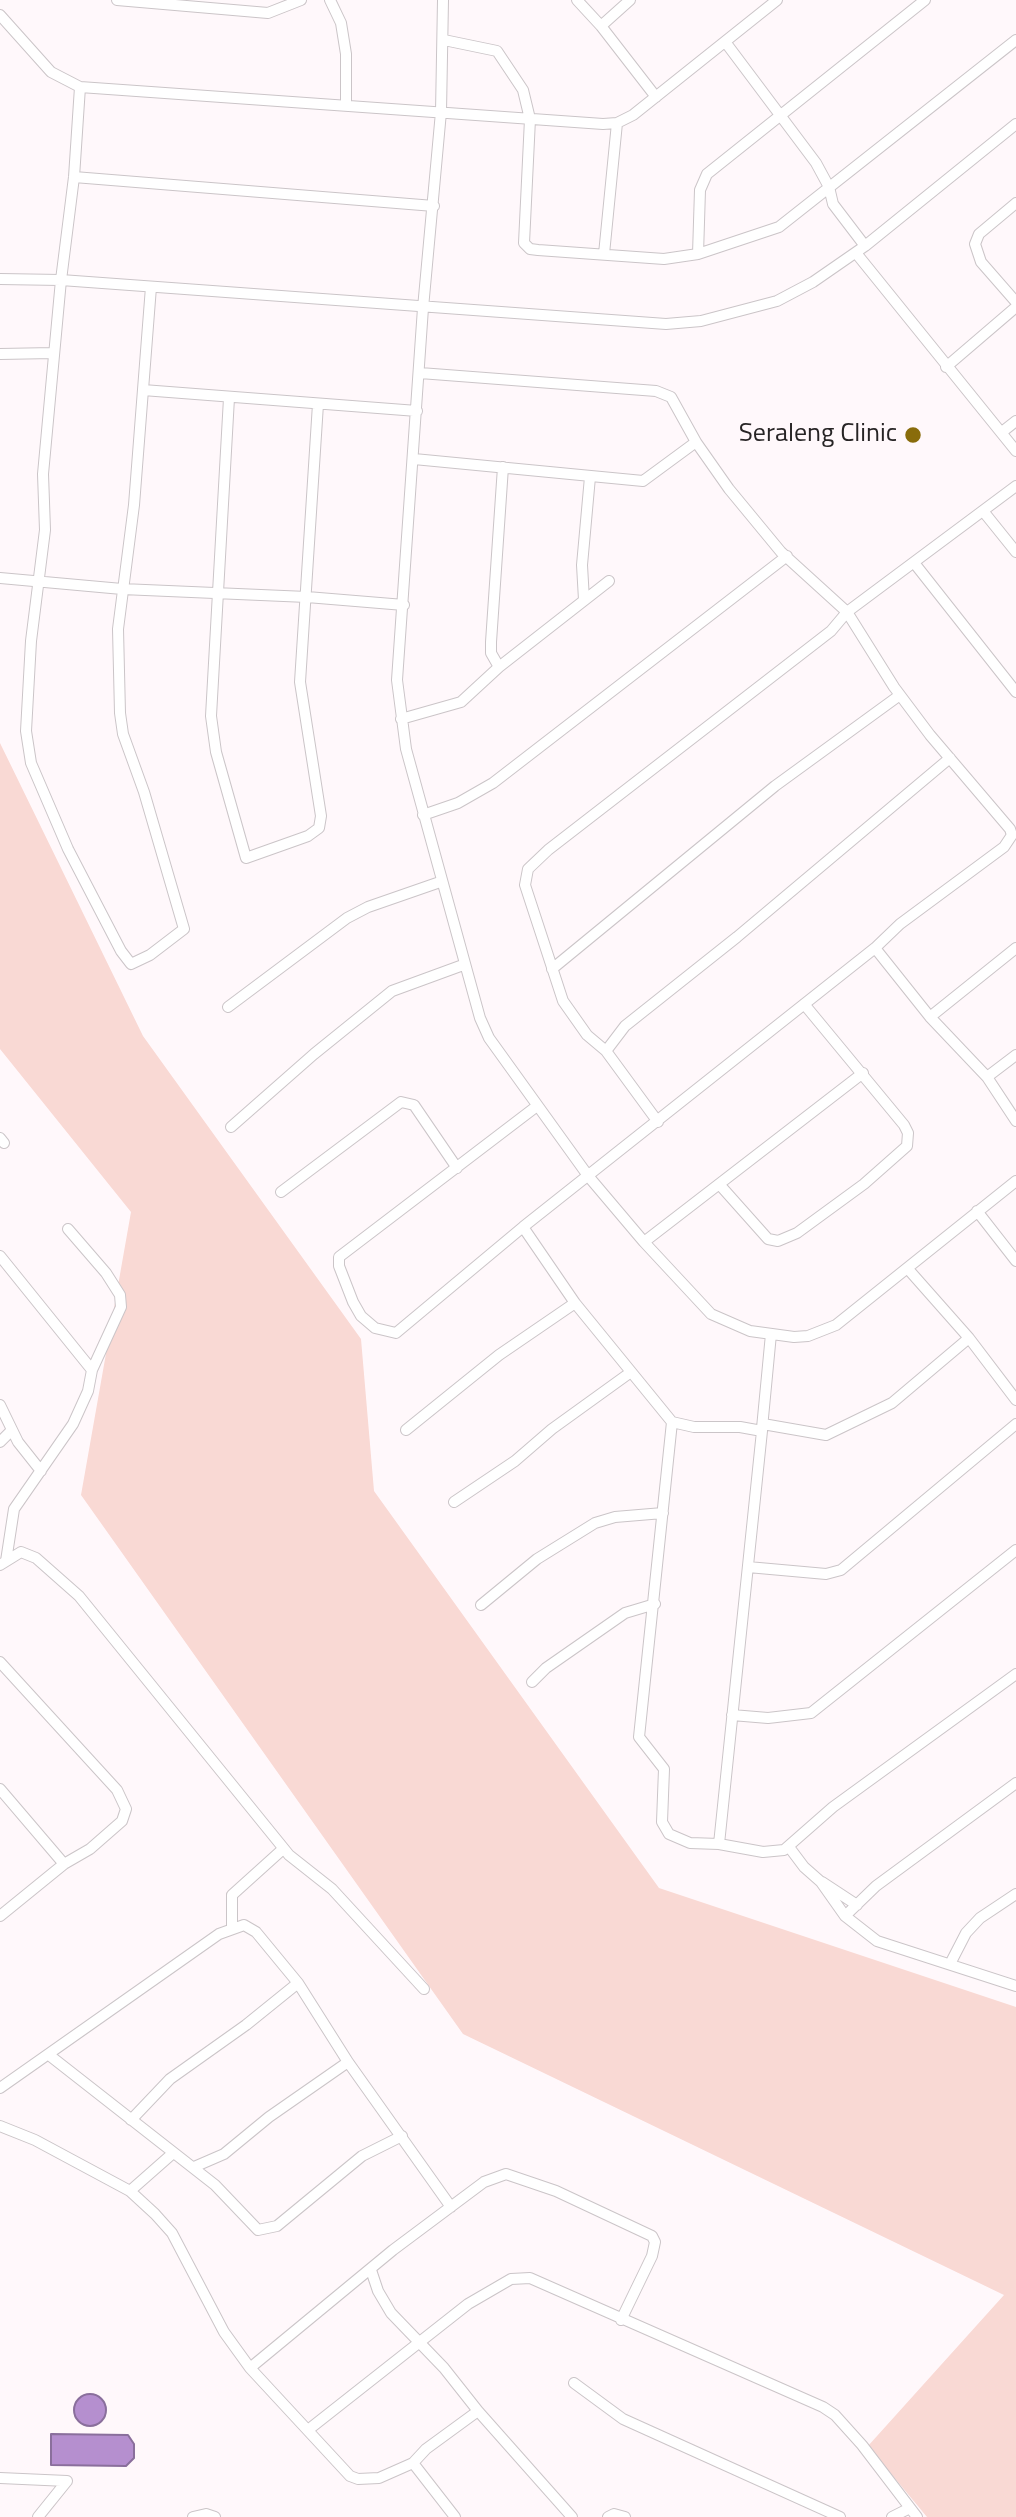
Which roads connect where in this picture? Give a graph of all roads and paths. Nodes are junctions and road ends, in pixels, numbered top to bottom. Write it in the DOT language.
graph roads {
  1 [pos="117,0"];
  2 [pos="301,0"];
  3 [pos="330,0"];
  4 [pos="443,0"];
  5 [pos="577,0"];
  6 [pos="629,0"];
  7 [pos="777,0"];
  8 [pos="925,0"];
  9 [pos="185,3"];
  10 [pos="0,15"];
  11 [pos="601,26"];
  12 [pos="444,40"];
  13 [pos="1016,40"];
  14 [pos="726,43"];
  15 [pos="80,87"];
  16 [pos="656,97"];
  17 [pos="346,104"];
  18 [pos="441,112"];
  19 [pos="781,117"];
  20 [pos="530,118"];
  21 [pos="617,123"];
  22 [pos="1016,124"];
  23 [pos="75,177"];
  24 [pos="829,187"];
  25 [pos="1016,203"];
  26 [pos="434,206"];
  27 [pos="865,246"];
  28 [pos="856,253"];
  29 [pos="604,254"];
  30 [pos="698,254"];
  31 [pos="0,279"];
  32 [pos="61,280"];
  33 [pos="151,287"];
  34 [pos="1016,305"];
  35 [pos="423,308"];
  36 [pos="53,353"];
  37 [pos="0,354"];
  38 [pos="946,367"];
  39 [pos="420,373"];
  40 [pos="143,390"];
  41 [pos="229,398"];
  42 [pos="318,404"];
  43 [pos="417,411"];
  44 [pos="1016,421"];
  45 [pos="1002,432"];
  46 [pos="696,442"];
  47 [pos="1016,451"];
  48 [pos="414,458"];
  49 [pos="503,467"];
  50 [pos="590,477"];
  51 [pos="1016,486"];
  52 [pos="983,511"];
  53 [pos="1016,552"];
  54 [pos="787,556"];
  55 [pos="915,564"];
  56 [pos="0,578"];
  57 [pos="36,580"];
  58 [pos="609,580"];
  59 [pos="121,589"];
  60 [pos="220,592"];
  61 [pos="307,597"];
  62 [pos="584,600"];
  63 [pos="404,605"];
  64 [pos="847,612"];
  65 [pos="499,667"];
  66 [pos="1016,692"];
  67 [pos="900,695"];
  68 [pos="401,719"];
  69 [pos="950,758"];
  70 [pos="423,815"];
  71 [pos="440,882"];
  72 [pos="875,948"];
  73 [pos="1016,948"];
  74 [pos="463,965"];
  75 [pos="552,969"];
  76 [pos="804,1004"];
  77 [pos="228,1007"];
  78 [pos="930,1017"];
  79 [pos="606,1051"];
  80 [pos="1016,1055"];
  81 [pos="863,1073"];
  82 [pos="987,1077"];
  83 [pos="537,1106"];
  84 [pos="1016,1121"];
  85 [pos="657,1122"];
  86 [pos="231,1127"];
  87 [pos="457,1168"];
  88 [pos="589,1177"];
  89 [pos="1016,1181"];
  90 [pos="719,1184"];
  91 [pos="281,1192"];
  92 [pos="977,1211"];
  93 [pos="523,1227"];
  94 [pos="68,1230"];
  95 [pos="644,1242"];
  96 [pos="0,1256"];
  97 [pos="1016,1261"];
  98 [pos="908,1269"];
  99 [pos="575,1303"];
  100 [pos="771,1334"];
  101 [pos="969,1338"];
  102 [pos="92,1370"];
  103 [pos="631,1372"];
  104 [pos="1016,1400"];
  105 [pos="0,1405"];
  106 [pos="672,1422"];
  107 [pos="1016,1424"];
  108 [pos="762,1427"];
  109 [pos="12,1430"];
  110 [pos="406,1430"];
  111 [pos="0,1441"];
  112 [pos="41,1471"];
  113 [pos="454,1502"];
  114 [pos="663,1513"];
  115 [pos="1016,1550"];
  116 [pos="3,1563"];
  117 [pos="748,1567"];
  118 [pos="654,1604"];
  119 [pos="481,1605"];
  120 [pos="0,1662"];
  121 [pos="1016,1674"];
  122 [pos="532,1682"];
  123 [pos="732,1715"];
  124 [pos="1016,1783"];
  125 [pos="0,1789"];
  126 [pos="719,1844"];
  127 [pos="789,1847"];
  128 [pos="283,1849"];
  129 [pos="64,1864"];
  130 [pos="821,1882"];
  131 [pos="1016,1894"];
  132 [pos="857,1905"];
  133 [pos="0,1916"];
  134 [pos="845,1916"];
  135 [pos="232,1927"];
  136 [pos="950,1964"];
  137 [pos="298,1983"];
  138 [pos="1016,1986"];
  139 [pos="424,1989"];
  140 [pos="49,2055"];
  141 [pos="348,2062"];
  142 [pos="0,2088"];
  143 [pos="131,2120"];
  144 [pos="0,2126"];
  145 [pos="402,2136"];
  146 [pos="172,2154"];
  147 [pos="194,2168"];
  148 [pos="130,2191"];
  149 [pos="451,2207"];
  150 [pos="371,2270"];
  151 [pos="621,2319"];
  152 [pos="419,2345"];
  153 [pos="250,2368"];
  154 [pos="574,2383"];
  155 [pos="478,2411"];
  156 [pos="308,2430"];
  157 [pos="413,2463"];
  158 [pos="4,2478"];
  159 [pos="0,2488"];
  160 [pos="912,2513"];
  161 [pos="38,2517"];
  162 [pos="193,2517"];
  163 [pos="215,2517"];
  164 [pos="455,2517"];
  165 [pos="572,2517"];
  166 [pos="608,2517"];
  167 [pos="625,2517"];
  168 [pos="840,2517"];
  169 [pos="892,2517"];
  1 -- 9 [label="street"];
  2 -- 9 [label="street"];
  3 -- 17 [label="street"];
  4 -- 12 [label="street"];
  5 -- 11 [label="street"];
  6 -- 11 [label="street"];
  7 -- 14 [label="street"];
  8 -- 19 [label="street"];
  10 -- 15 [label="street"];
  11 -- 16 [label="street"];
  12 -- 18 [label="street"];
  12 -- 20 [label="street"];
  13 -- 24 [label="street"];
  14 -- 16 [label="street"];
  14 -- 19 [label="street"];
  15 -- 17 [label="street"];
  15 -- 23 [label="street"];
  16 -- 21 [label="street"];
  17 -- 18 [label="street"];
  18 -- 20 [label="street"];
  18 -- 26 [label="street"];
  19 -- 24 [label="street"];
  19 -- 30 [label="street"];
  20 -- 21 [label="street"];
  20 -- 29 [label="street"];
  21 -- 29 [label="street"];
  22 -- 27 [label="street"];
  23 -- 26 [label="street"];
  23 -- 32 [label="street"];
  24 -- 27 [label="street"];
  24 -- 30 [label="street"];
  25 -- 34 [label="street"];
  26 -- 35 [label="street"];
  27 -- 28 [label="street"];
  28 -- 35 [label="street"];
  28 -- 38 [label="street"];
  29 -- 30 [label="street"];
  31 -- 32 [label="street"];
  32 -- 33 [label="street"];
  32 -- 36 [label="street"];
  33 -- 35 [label="street"];
  33 -- 40 [label="street"];
  34 -- 38 [label="street"];
  35 -- 39 [label="street"];
  36 -- 37 [label="street"];
  36 -- 57 [label="street"];
  38 -- 45 [label="street"];
  39 -- 43 [label="street"];
  39 -- 46 [label="street"];
  40 -- 41 [label="street"];
  40 -- 59 [label="street"];
  41 -- 42 [label="street"];
  41 -- 60 [label="street"];
  42 -- 43 [label="street"];
  42 -- 61 [label="street"];
  43 -- 48 [label="street"];
  44 -- 45 [label="street"];
  45 -- 47 [label="street"];
  46 -- 50 [label="street"];
  46 -- 54 [label="street"];
  48 -- 49 [label="street"];
  48 -- 63 [label="street"];
  49 -- 50 [label="street"];
  49 -- 65 [label="street"];
  50 -- 62 [label="street"];
  51 -- 52 [label="street"];
  52 -- 53 [label="street"];
  52 -- 55 [label="street"];
  54 -- 64 [label="street"];
  54 -- 70 [label="street"];
  55 -- 64 [label="street"];
  55 -- 66 [label="street"];
  56 -- 57 [label="street"];
  57 -- 59 [label="street"];
  57 -- 59 [label="street"];
  58 -- 62 [label="street"];
  59 -- 60 [label="street"];
  60 -- 61 [label="street"];
  60 -- 61 [label="street"];
  61 -- 63 [label="street"];
  62 -- 65 [label="street"];
  63 -- 68 [label="street"];
  64 -- 67 [label="street"];
  64 -- 75 [label="street"];
  65 -- 68 [label="street"];
  67 -- 69 [label="street"];
  67 -- 75 [label="street"];
  68 -- 70 [label="street"];
  69 -- 72 [label="street"];
  69 -- 79 [label="street"];
  70 -- 71 [label="street"];
  71 -- 74 [label="street"];
  71 -- 77 [label="street"];
  72 -- 76 [label="street"];
  72 -- 78 [label="street"];
  73 -- 78 [label="street"];
  74 -- 83 [label="street"];
  74 -- 86 [label="street"];
  75 -- 79 [label="street"];
  76 -- 81 [label="street"];
  76 -- 85 [label="street"];
  78 -- 82 [label="street"];
  79 -- 85 [label="street"];
  80 -- 82 [label="street"];
  81 -- 90 [label="street"];
  81 -- 90 [label="street"];
  82 -- 84 [label="street"];
  83 -- 87 [label="street"];
  83 -- 88 [label="street"];
  85 -- 88 [label="street"];
  87 -- 91 [label="street"];
  87 -- 93 [label="street"];
  88 -- 93 [label="street"];
  88 -- 95 [label="street"];
  89 -- 92 [label="street"];
  90 -- 95 [label="street"];
  92 -- 97 [label="street"];
  92 -- 98 [label="street"];
  93 -- 99 [label="street"];
  94 -- 102 [label="street"];
  95 -- 100 [label="street"];
  96 -- 102 [label="street"];
  98 -- 100 [label="street"];
  98 -- 101 [label="street"];
  99 -- 103 [label="street"];
  99 -- 110 [label="street"];
  100 -- 108 [label="street"];
  101 -- 104 [label="street"];
  101 -- 108 [label="street"];
  102 -- 112 [label="street"];
  103 -- 106 [label="street"];
  103 -- 113 [label="street"];
  105 -- 109 [label="street"];
  106 -- 108 [label="street"];
  106 -- 114 [label="street"];
  107 -- 117 [label="street"];
  108 -- 117 [label="street"];
  109 -- 111 [label="street"];
  109 -- 112 [label="street"];
  112 -- 116 [label="street"];
  114 -- 118 [label="street"];
  114 -- 119 [label="street"];
  115 -- 123 [label="street"];
  116 -- 128 [label="street"];
  117 -- 123 [label="street"];
  118 -- 122 [label="street"];
  118 -- 126 [label="street"];
  120 -- 129 [label="street"];
  121 -- 127 [label="street"];
  123 -- 126 [label="street"];
  124 -- 132 [label="street"];
  125 -- 129 [label="street"];
  126 -- 127 [label="street"];
  127 -- 130 [label="street"];
  128 -- 135 [label="street"];
  128 -- 139 [label="street"];
  129 -- 133 [label="street"];
  130 -- 132 [label="street"];
  130 -- 134 [label="street"];
  131 -- 136 [label="street"];
  132 -- 134 [label="street"];
  134 -- 136 [label="street"];
  135 -- 137 [label="street"];
  135 -- 140 [label="street"];
  136 -- 138 [label="street"];
  137 -- 141 [label="street"];
  137 -- 143 [label="street"];
  140 -- 142 [label="street"];
  140 -- 143 [label="street"];
  141 -- 145 [label="street"];
  141 -- 147 [label="street"];
  143 -- 146 [label="street"];
  144 -- 148 [label="street"];
  145 -- 147 [label="street"];
  145 -- 149 [label="street"];
  146 -- 147 [label="street"];
  146 -- 148 [label="street"];
  148 -- 153 [label="street"];
  149 -- 150 [label="street"];
  149 -- 151 [label="street"];
  150 -- 152 [label="street"];
  150 -- 153 [label="street"];
  151 -- 152 [label="street"];
  151 -- 160 [label="street"];
  152 -- 155 [label="street"];
  152 -- 156 [label="street"];
  153 -- 156 [label="street"];
  154 -- 168 [label="street"];
  155 -- 157 [label="street"];
  155 -- 165 [label="street"];
  156 -- 157 [label="street"];
  157 -- 164 [label="street"];
  158 -- 159 [label="street"];
  158 -- 161 [label="street"];
  160 -- 169 [label="street"];
  162 -- 163 [label="street"];
  166 -- 167 [label="street"];
}
